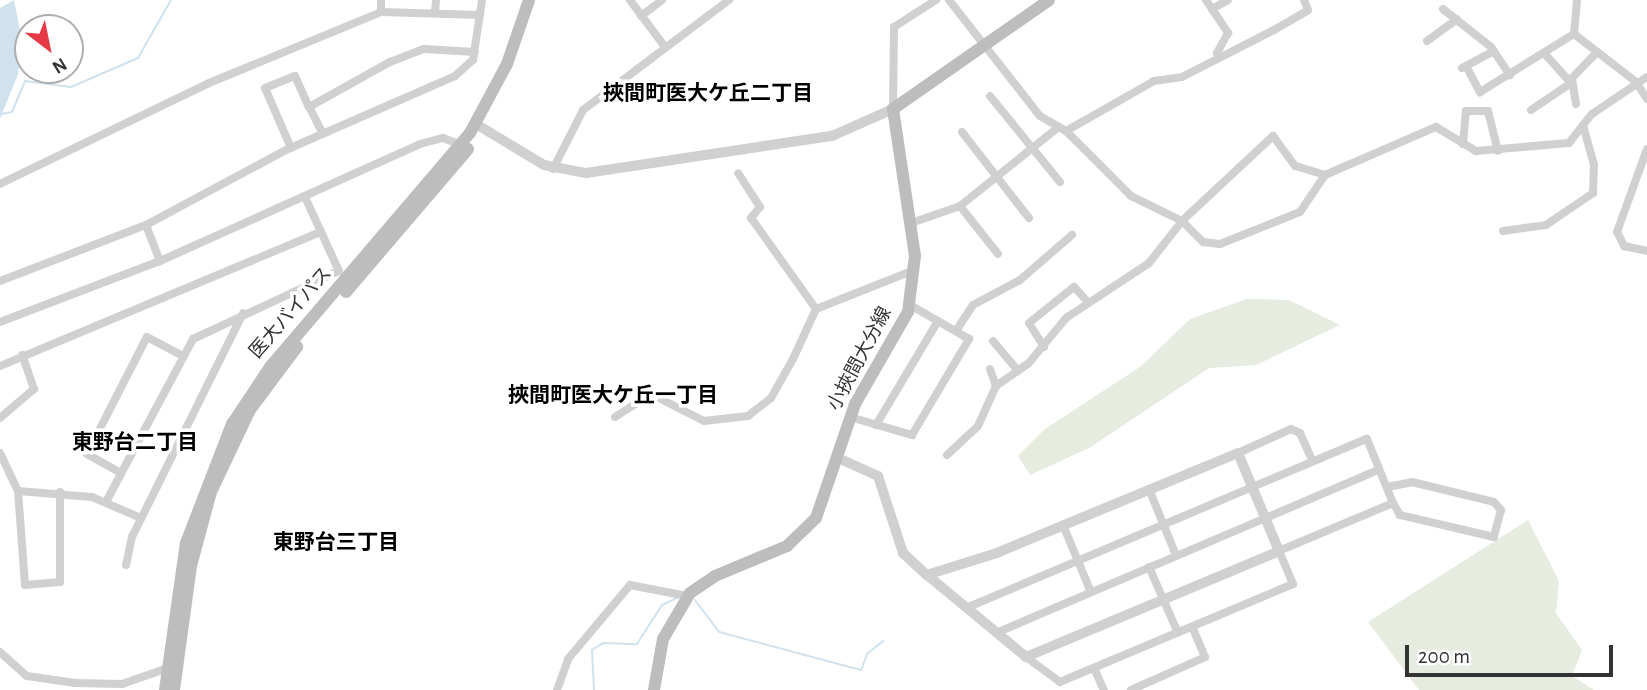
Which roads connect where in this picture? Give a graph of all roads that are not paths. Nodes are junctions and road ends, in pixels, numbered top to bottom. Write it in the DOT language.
graph roads {
  1 [pos="381,0"];
  2 [pos="436,0"];
  3 [pos="482,0"];
  4 [pos="529,0"];
  5 [pos="537,0"];
  6 [pos="630,0"];
  7 [pos="662,0"];
  8 [pos="729,0"];
  9 [pos="936,0"];
  10 [pos="949,0"];
  11 [pos="1049,0"];
  12 [pos="1206,0"];
  13 [pos="1228,0"];
  14 [pos="1304,0"];
  15 [pos="1577,0"];
  16 [pos="1212,9"];
  17 [pos="1443,9"];
  18 [pos="381,12"];
  19 [pos="435,12"];
  20 [pos="480,15"];
  21 [pos="641,16"];
  22 [pos="1457,19"];
  23 [pos="1574,34"];
  24 [pos="1427,41"];
  25 [pos="979,45"];
  26 [pos="664,47"];
  27 [pos="1494,51"];
  28 [pos="475,52"];
  29 [pos="1597,52"];
  30 [pos="1545,54"];
  31 [pos="1210,60"];
  32 [pos="1510,75"];
  33 [pos="1647,76"];
  34 [pos="1636,82"];
  35 [pos="1572,83"];
  36 [pos="990,96"];
  37 [pos="1647,99"];
  38 [pos="1576,104"];
  39 [pos="309,107"];
  40 [pos="893,109"];
  41 [pos="1531,110"];
  42 [pos="1584,125"];
  43 [pos="479,126"];
  44 [pos="1056,129"];
  45 [pos="1066,131"];
  46 [pos="962,132"];
  47 [pos="323,134"];
  48 [pos="1463,144"];
  49 [pos="461,145"];
  50 [pos="291,148"];
  51 [pos="1032,149"];
  52 [pos="1647,149"];
  53 [pos="1499,151"];
  54 [pos="553,169"];
  55 [pos="738,173"];
  56 [pos="1325,175"];
  57 [pos="997,176"];
  58 [pos="1060,182"];
  59 [pos="0,184"];
  60 [pos="305,197"];
  61 [pos="960,206"];
  62 [pos="1029,218"];
  63 [pos="1182,220"];
  64 [pos="911,223"];
  65 [pos="146,225"];
  66 [pos="1503,231"];
  67 [pos="321,232"];
  68 [pos="1072,235"];
  69 [pos="1647,251"];
  70 [pos="998,254"];
  71 [pos="160,261"];
  72 [pos="915,270"];
  73 [pos="0,281"];
  74 [pos="1087,301"];
  75 [pos="910,305"];
  76 [pos="816,309"];
  77 [pos="243,313"];
  78 [pos="938,321"];
  79 [pos="0,322"];
  80 [pos="956,331"];
  81 [pos="993,341"];
  82 [pos="1044,347"];
  83 [pos="22,355"];
  84 [pos="181,355"];
  85 [pos="0,366"];
  86 [pos="990,369"];
  87 [pos="1018,371"];
  88 [pos="996,386"];
  89 [pos="615,417"];
  90 [pos="850,417"];
  91 [pos="0,418"];
  92 [pos="876,425"];
  93 [pos="0,453"];
  94 [pos="1238,453"];
  95 [pos="947,454"];
  96 [pos="838,458"];
  97 [pos="1312,460"];
  98 [pos="1379,470"];
  99 [pos="121,474"];
  100 [pos="1252,486"];
  101 [pos="1387,487"];
  102 [pos="1149,489"];
  103 [pos="18,491"];
  104 [pos="60,492"];
  105 [pos="107,500"];
  106 [pos="1393,503"];
  107 [pos="1265,517"];
  108 [pos="141,518"];
  109 [pos="1163,523"];
  110 [pos="1063,525"];
  111 [pos="1279,551"];
  112 [pos="1176,555"];
  113 [pos="1077,560"];
  114 [pos="126,565"];
  115 [pos="1149,567"];
  116 [pos="927,575"];
  117 [pos="1090,590"];
  118 [pos="687,596"];
  119 [pos="1164,600"];
  120 [pos="966,607"];
  121 [pos="1192,627"];
  122 [pos="996,633"];
  123 [pos="1178,633"];
  124 [pos="0,652"];
  125 [pos="1026,657"];
  126 [pos="1094,668"];
  127 [pos="165,669"];
  128 [pos="165,690"];
  129 [pos="174,690"];
  130 [pos="557,690"];
  131 [pos="654,690"];
  132 [pos="1104,690"];
  133 [pos="1131,690"];
  1 -- 18 [label="street"];
  2 -- 19 [label="street"];
  3 -- 20 [label="street"];
  4 -- 43 [label="main road, 医大バイパス"];
  5 -- 43 [label="main road, 医大バイパス"];
  6 -- 21 [label="street"];
  7 -- 21 [label="street"];
  8 -- 26 [label="street"];
  9 -- 40 [label="street"];
  10 -- 25 [label="street"];
  11 -- 25 [label="main road"];
  12 -- 16 [label="street"];
  13 -- 16 [label="street"];
  14 -- 31 [label="street"];
  15 -- 23 [label="street"];
  16 -- 31 [label="street"];
  17 -- 22 [label="street"];
  18 -- 19 [label="street"];
  18 -- 59 [label="street"];
  19 -- 20 [label="street"];
  20 -- 28 [label="street"];
  21 -- 26 [label="street"];
  22 -- 24 [label="street"];
  22 -- 27 [label="street"];
  23 -- 29 [label="street"];
  23 -- 30 [label="street"];
  25 -- 40 [label="main road"];
  25 -- 44 [label="street"];
  26 -- 54 [label="street"];
  27 -- 32 [label="street"];
  27 -- 32 [label="street"];
  28 -- 39 [label="street"];
  28 -- 47 [label="street"];
  29 -- 34 [label="street"];
  29 -- 35 [label="street"];
  30 -- 32 [label="street"];
  30 -- 35 [label="street"];
  31 -- 45 [label="street"];
  33 -- 34 [label="street"];
  34 -- 37 [label="street"];
  34 -- 42 [label="street"];
  35 -- 38 [label="street"];
  35 -- 41 [label="street"];
  36 -- 51 [label="street"];
  39 -- 47 [label="street"];
  39 -- 50 [label="street"];
  40 -- 54 [label="street"];
  40 -- 64 [label="main road, 小挾間大分線"];
  42 -- 53 [label="street"];
  42 -- 66 [label="street"];
  43 -- 49 [label="main road, 医大バイパス"];
  43 -- 54 [label="street"];
  43 -- 129 [label="main road, 医大バイパス"];
  44 -- 45 [label="street"];
  44 -- 51 [label="street"];
  45 -- 63 [label="street"];
  46 -- 57 [label="street"];
  47 -- 50 [label="street"];
  48 -- 53 [label="street"];
  48 -- 53 [label="street"];
  48 -- 56 [label="street"];
  49 -- 60 [label="street"];
  49 -- 128 [label="main road, 医大バイパス"];
  50 -- 65 [label="street"];
  51 -- 57 [label="street"];
  51 -- 58 [label="street"];
  52 -- 69 [label="street"];
  55 -- 76 [label="street"];
  56 -- 63 [label="street"];
  56 -- 63 [label="street"];
  57 -- 61 [label="street"];
  57 -- 62 [label="street"];
  60 -- 67 [label="street"];
  60 -- 71 [label="street"];
  61 -- 64 [label="street"];
  61 -- 70 [label="street"];
  63 -- 74 [label="street"];
  64 -- 72 [label="main road, 小挾間大分線"];
  65 -- 71 [label="street"];
  65 -- 73 [label="street"];
  67 -- 77 [label="street"];
  67 -- 83 [label="street"];
  68 -- 80 [label="street"];
  71 -- 79 [label="street"];
  72 -- 75 [label="main road, 小挾間大分線"];
  72 -- 76 [label="street"];
  74 -- 82 [label="street"];
  74 -- 82 [label="street"];
  75 -- 78 [label="street"];
  75 -- 90 [label="main road, 小挾間大分線"];
  76 -- 89 [label="street"];
  77 -- 84 [label="street"];
  77 -- 108 [label="street"];
  78 -- 80 [label="street"];
  78 -- 92 [label="street"];
  80 -- 92 [label="street"];
  81 -- 87 [label="street"];
  82 -- 87 [label="street"];
  83 -- 85 [label="street"];
  83 -- 91 [label="street"];
  84 -- 99 [label="street"];
  84 -- 99 [label="street"];
  86 -- 88 [label="street"];
  87 -- 88 [label="street"];
  88 -- 95 [label="street"];
  90 -- 92 [label="street"];
  90 -- 96 [label="main road, 小挾間大分線"];
  93 -- 103 [label="street"];
  94 -- 97 [label="street"];
  94 -- 100 [label="street"];
  94 -- 102 [label="street"];
  96 -- 116 [label="street"];
  96 -- 118 [label="main road, 小挾間大分線"];
  97 -- 98 [label="street"];
  97 -- 100 [label="street"];
  98 -- 101 [label="street"];
  98 -- 107 [label="street"];
  99 -- 105 [label="street"];
  100 -- 107 [label="street"];
  100 -- 109 [label="street"];
  101 -- 106 [label="street"];
  101 -- 106 [label="street"];
  102 -- 109 [label="street"];
  102 -- 110 [label="street"];
  103 -- 104 [label="street"];
  103 -- 104 [label="street"];
  104 -- 105 [label="street"];
  105 -- 108 [label="street"];
  106 -- 111 [label="street"];
  107 -- 111 [label="street"];
  107 -- 112 [label="street"];
  108 -- 114 [label="street"];
  109 -- 112 [label="street"];
  109 -- 113 [label="street"];
  110 -- 113 [label="street"];
  110 -- 116 [label="street"];
  111 -- 119 [label="street"];
  111 -- 121 [label="street"];
  112 -- 115 [label="street"];
  113 -- 117 [label="street"];
  113 -- 120 [label="street"];
  115 -- 117 [label="street"];
  115 -- 119 [label="street"];
  116 -- 120 [label="street"];
  117 -- 122 [label="street"];
  118 -- 130 [label="street"];
  118 -- 131 [label="main road"];
  119 -- 123 [label="street"];
  119 -- 125 [label="street"];
  120 -- 122 [label="street"];
  121 -- 123 [label="street"];
  121 -- 133 [label="street"];
  122 -- 125 [label="street"];
  123 -- 126 [label="street"];
  124 -- 127 [label="street"];
  125 -- 126 [label="street"];
  126 -- 132 [label="street"];
}
